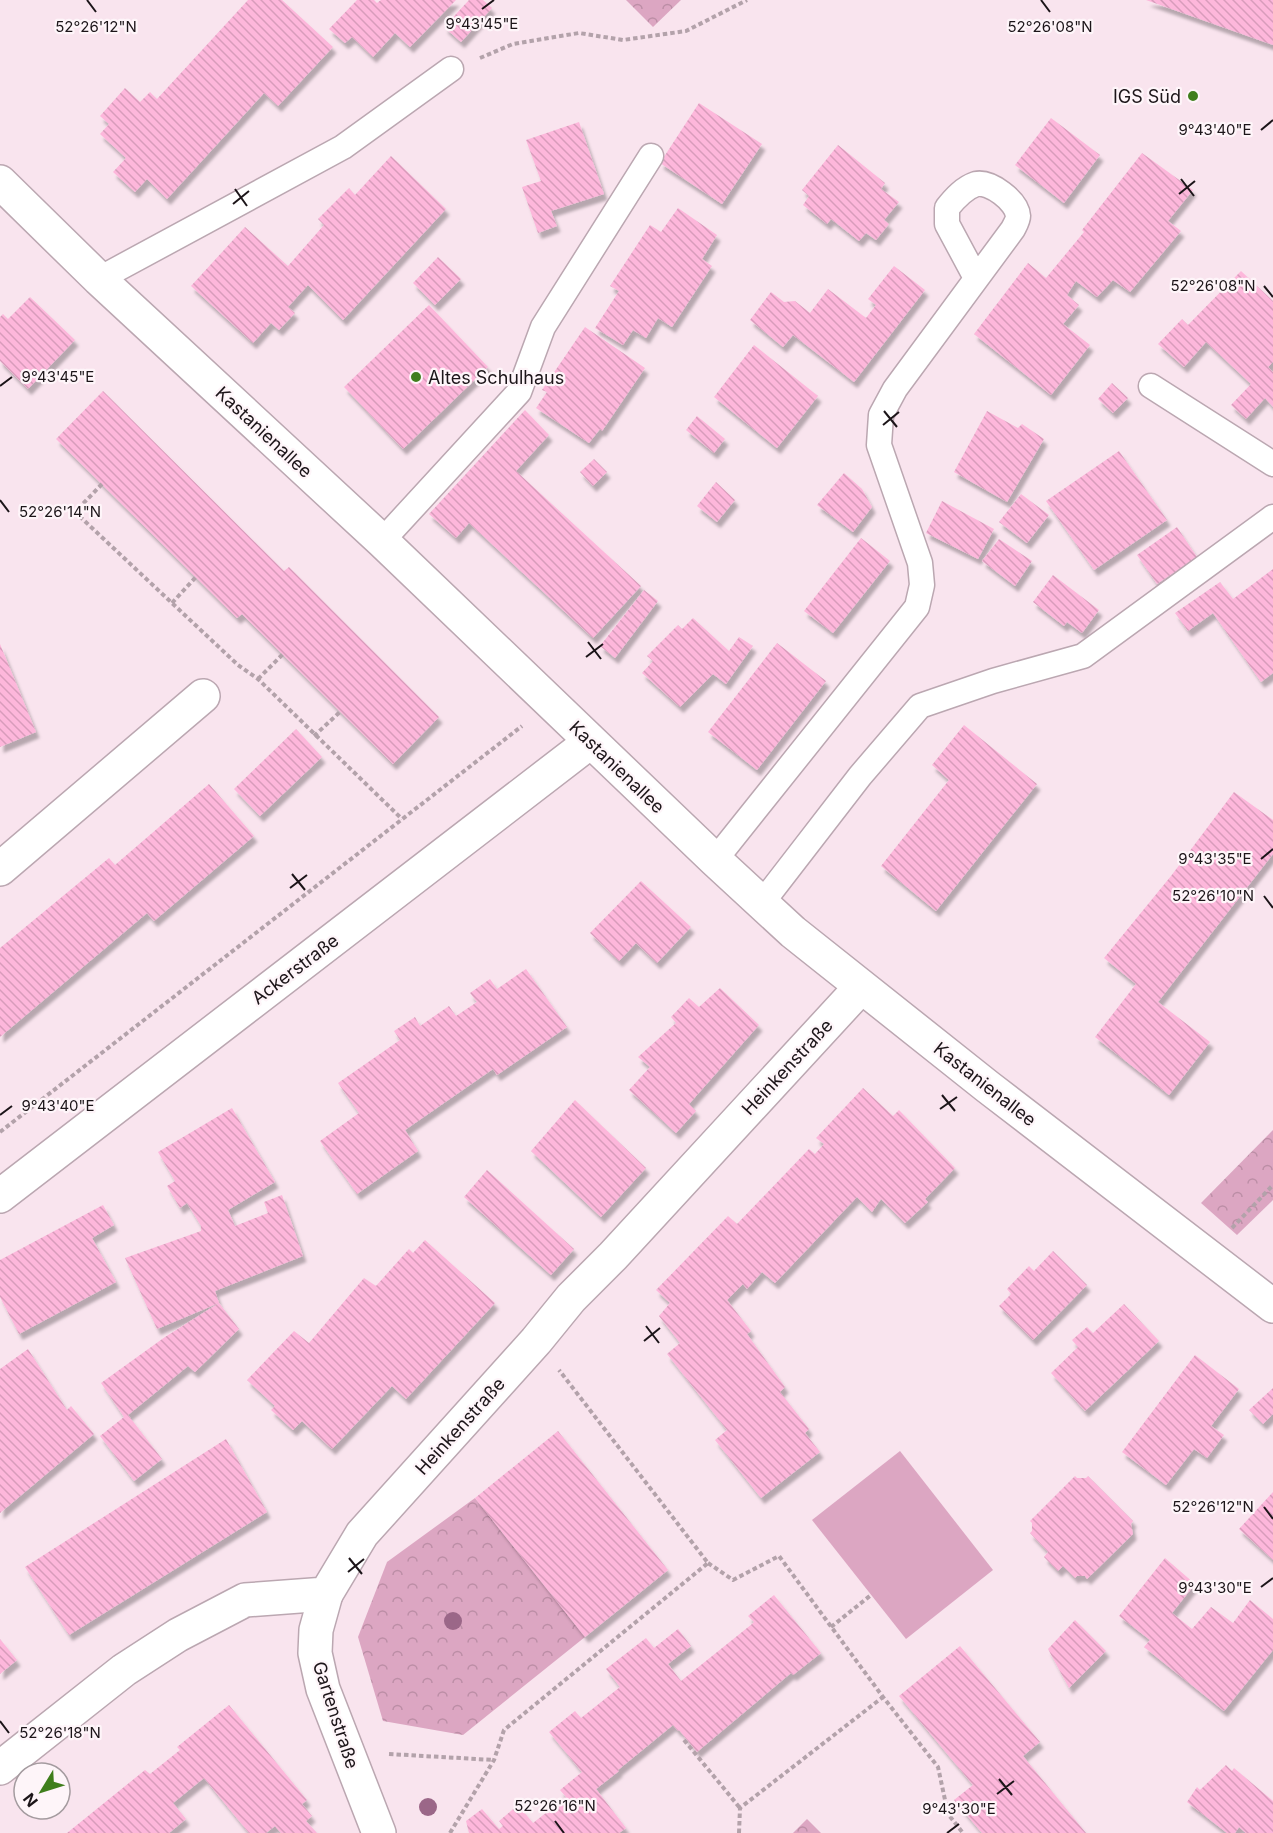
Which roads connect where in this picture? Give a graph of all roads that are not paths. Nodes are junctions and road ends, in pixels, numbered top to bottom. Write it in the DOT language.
graph roads {
  1 [pos="451,69"];
  2 [pos="651,156"];
  3 [pos="0,182"];
  4 [pos="976,278"];
  5 [pos="99,279"];
  6 [pos="1152,386"];
  7 [pos="1273,464"];
  8 [pos="1273,517"];
  9 [pos="382,541"];
  10 [pos="203,696"];
  11 [pos="590,742"];
  12 [pos="715,860"];
  13 [pos="0,869"];
  14 [pos="762,903"];
  15 [pos="861,987"];
  16 [pos="0,1196"];
  17 [pos="1273,1306"];
  18 [pos="326,1594"];
  19 [pos="0,1768"];
  20 [pos="379,1833"];
  1 -- 5 [label="lane"];
  2 -- 9 [label="lane"];
  3 -- 5 [label="street, Kastanienallee"];
  4 -- 12 [label="lane"];
  5 -- 9 [label="street, Kastanienallee"];
  6 -- 7 [label="lane"];
  8 -- 14 [label="lane"];
  9 -- 11 [label="street, Kastanienallee"];
  10 -- 13 [label="street"];
  11 -- 12 [label="street, Kastanienallee"];
  11 -- 16 [label="street, Ackerstraße"];
  12 -- 14 [label="street, Kastanienallee"];
  14 -- 15 [label="street, Kastanienallee"];
  15 -- 17 [label="street, Kastanienallee"];
  15 -- 18 [label="street, Heinkenstraße"];
  18 -- 19 [label="street"];
  18 -- 20 [label="street, Gartenstraße"];
}
